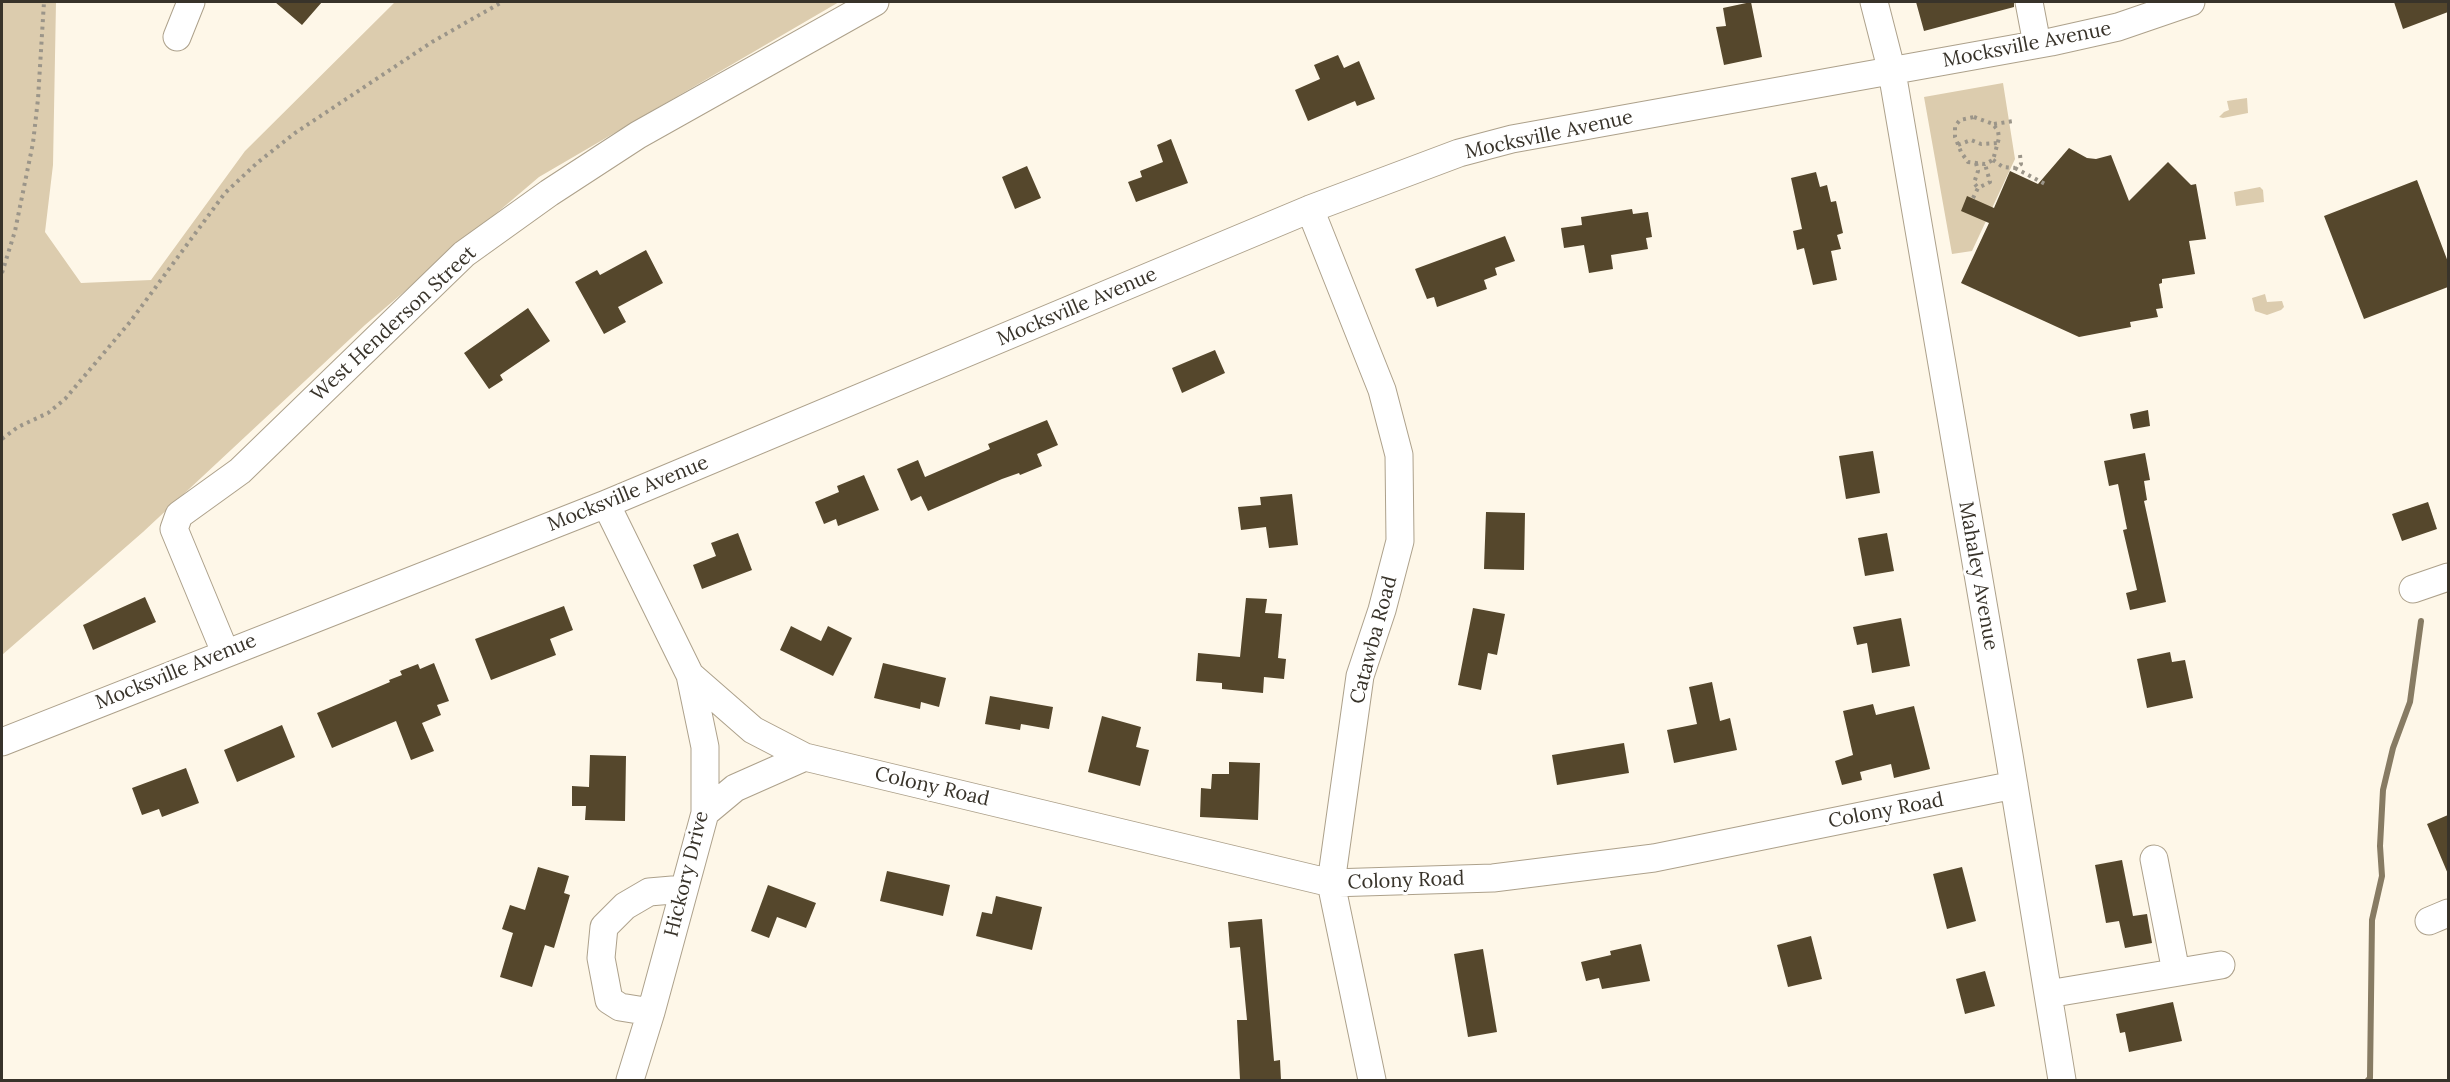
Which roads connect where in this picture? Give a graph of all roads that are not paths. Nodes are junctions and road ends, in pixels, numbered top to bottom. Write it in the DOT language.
graph roads {
  1 [pos="191,2"];
  2 [pos="875,2"];
  3 [pos="1874,2"];
  4 [pos="2029,2"];
  5 [pos="2190,2"];
  6 [pos="177,37"];
  7 [pos="2037,44"];
  8 [pos="1892,72"];
  9 [pos="1311,209"];
  10 [pos="606,504"];
  11 [pos="2448,577"];
  12 [pos="2413,590"];
  13 [pos="225,652"];
  14 [pos="690,675"];
  15 [pos="2,742"];
  16 [pos="805,757"];
  17 [pos="2014,785"];
  18 [pos="705,813"];
  19 [pos="2154,859"];
  20 [pos="1331,883"];
  21 [pos="684,889"];
  22 [pos="2221,965"];
  23 [pos="2176,972"];
  24 [pos="2048,994"];
  25 [pos="651,1012"];
  26 [pos="630,1080"];
  27 [pos="1372,1080"];
  28 [pos="2062,1080"];
  1 -- 6 [label="street"];
  2 -- 13 [label="street, West Henderson Street"];
  3 -- 8 [label="street, Mahaley Avenue"];
  4 -- 7 [label="street"];
  5 -- 7 [label="street, Mocksville Avenue"];
  7 -- 8 [label="street, Mocksville Avenue"];
  8 -- 9 [label="street, Mocksville Avenue"];
  8 -- 17 [label="street, Mahaley Avenue"];
  9 -- 10 [label="street, Mocksville Avenue"];
  9 -- 20 [label="street, Catawba Road"];
  10 -- 13 [label="street, Mocksville Avenue"];
  10 -- 14 [label="street, Hickory Drive"];
  11 -- 12 [label="street"];
  13 -- 15 [label="street, Mocksville Avenue"];
  14 -- 16 [label="street, Colony Road"];
  14 -- 18 [label="street, Hickory Drive"];
  16 -- 18 [label="street"];
  16 -- 20 [label="street, Colony Road"];
  17 -- 20 [label="street, Colony Road"];
  17 -- 24 [label="street, Mahaley Avenue"];
  18 -- 21 [label="street, Hickory Drive"];
  19 -- 23 [label="street"];
  20 -- 27 [label="street, Catawba Road"];
  21 -- 25 [label="street, Hickory Drive"];
  21 -- 25 [label="street"];
  22 -- 23 [label="street"];
  23 -- 24 [label="street"];
  24 -- 28 [label="street, Mahaley Avenue"];
  25 -- 26 [label="street, Hickory Drive"];
}
